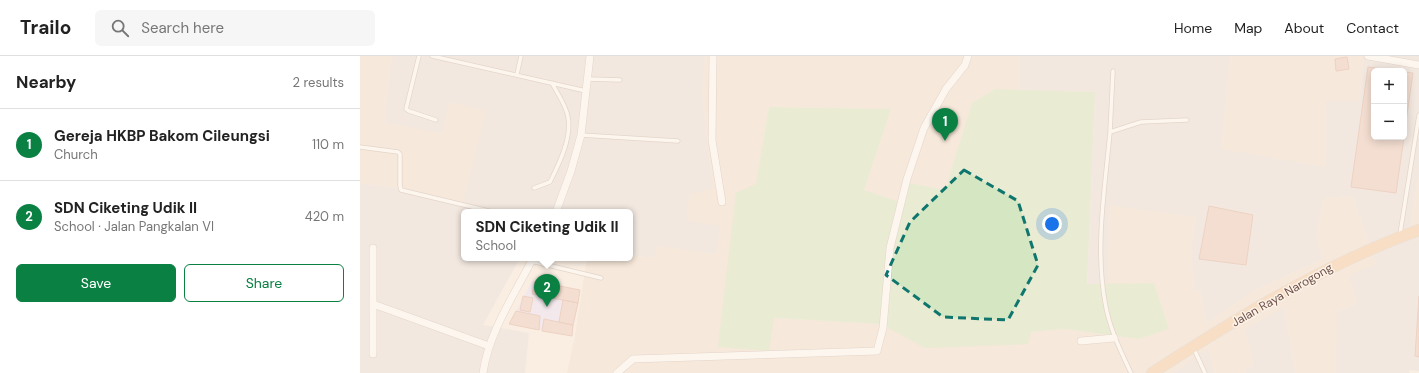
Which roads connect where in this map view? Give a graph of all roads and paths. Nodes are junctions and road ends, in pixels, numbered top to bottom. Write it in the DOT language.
graph roads {
  1 [pos="420,56"];
  2 [pos="432,56"];
  3 [pos="522,56"];
  4 [pos="590,56"];
  5 [pos="713,56"];
  6 [pos="968,56"];
  7 [pos="1368,56"];
  8 [pos="1419,66"];
  9 [pos="1113,71"];
  10 [pos="517,74"];
  11 [pos="587,79"];
  12 [pos="620,80"];
  13 [pos="552,82"];
  14 [pos="586,90"];
  15 [pos="1419,115"];
  16 [pos="436,120"];
  17 [pos="1187,120"];
  18 [pos="1110,132"];
  19 [pos="581,136"];
  20 [pos="678,141"];
  21 [pos="360,147"];
  22 [pos="534,188"];
  23 [pos="722,202"];
  24 [pos="480,209"];
  25 [pos="557,209"];
  26 [pos="1419,230"];
  27 [pos="1399,237"];
  28 [pos="373,248"];
  29 [pos="531,261"];
  30 [pos="536,261"];
  31 [pos="601,278"];
  32 [pos="373,304"];
  33 [pos="1114,338"];
  34 [pos="1081,341"];
  35 [pos="489,346"];
  36 [pos="1193,347"];
  37 [pos="373,354"];
  38 [pos="483,373"];
  39 [pos="617,373"];
  40 [pos="1131,373"];
  41 [pos="1152,373"];
  42 [pos="1205,373"];
  1 -- 16 [label="lane"];
  2 -- 10 [label="lane"];
  3 -- 10 [label="lane"];
  4 -- 11 [label="street"];
  5 -- 23 [label="street"];
  6 -- 39 [label="street"];
  7 -- 8 [label="street"];
  9 -- 18 [label="lane"];
  10 -- 13 [label="lane"];
  11 -- 12 [label="lane"];
  11 -- 14 [label="street"];
  13 -- 14 [label="lane"];
  13 -- 22 [label="lane"];
  14 -- 19 [label="street"];
  15 -- 27 [label="lane"];
  17 -- 18 [label="lane"];
  18 -- 33 [label="lane"];
  19 -- 20 [label="lane"];
  19 -- 25 [label="street"];
  21 -- 24 [label="lane"];
  26 -- 27 [label="main road, Jalan Raya Narogong"];
  27 -- 36 [label="main road, Jalan Raya Narogong"];
  28 -- 32 [label="street"];
  29 -- 35 [label="street"];
  30 -- 31 [label="lane"];
  32 -- 35 [label="street"];
  32 -- 37 [label="street"];
  33 -- 34 [label="street"];
  33 -- 40 [label="lane"];
  35 -- 38 [label="street"];
  36 -- 41 [label="main road, Jalan Raya Narogong"];
  36 -- 42 [label="lane"];
}
